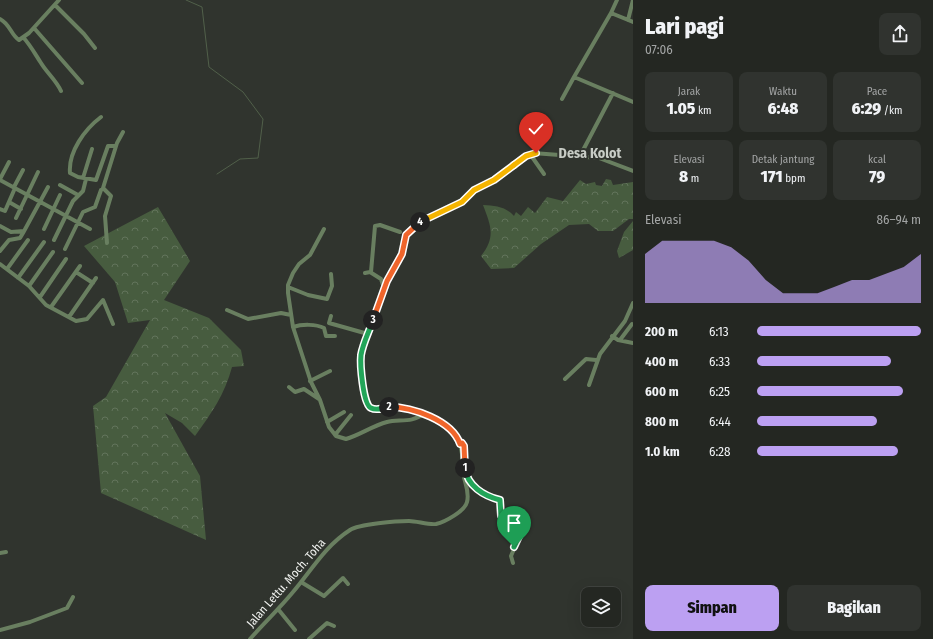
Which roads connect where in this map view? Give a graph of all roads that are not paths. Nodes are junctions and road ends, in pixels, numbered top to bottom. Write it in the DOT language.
graph roads {
  1 [pos="59,0"];
  2 [pos="633,0"];
  3 [pos="616,1"];
  4 [pos="55,6"];
  5 [pos="611,13"];
  6 [pos="0,19"];
  7 [pos="628,20"];
  8 [pos="633,22"];
  9 [pos="34,28"];
  10 [pos="23,37"];
  11 [pos="95,48"];
  12 [pos="574,77"];
  13 [pos="82,83"];
  14 [pos="61,91"];
  15 [pos="613,94"];
  16 [pos="562,99"];
  17 [pos="633,102"];
  18 [pos="101,117"];
  19 [pos="122,132"];
  20 [pos="116,146"];
  21 [pos="92,149"];
  22 [pos="530,154"];
  23 [pos="580,156"];
  24 [pos="9,162"];
  25 [pos="23,170"];
  26 [pos="633,171"];
  27 [pos="38,172"];
  28 [pos="544,174"];
  29 [pos="85,179"];
  30 [pos="0,181"];
  31 [pos="60,185"];
  32 [pos="48,187"];
  33 [pos="15,188"];
  34 [pos="101,190"];
  35 [pos="60,194"];
  36 [pos="28,195"];
  37 [pos="78,195"];
  38 [pos="40,201"];
  39 [pos="9,202"];
  40 [pos="54,208"];
  41 [pos="0,209"];
  42 [pos="21,209"];
  43 [pos="66,216"];
  44 [pos="16,218"];
  45 [pos="78,222"];
  46 [pos="0,226"];
  47 [pos="44,229"];
  48 [pos="90,229"];
  49 [pos="324,230"];
  50 [pos="24,232"];
  51 [pos="400,232"];
  52 [pos="28,240"];
  53 [pos="54,240"];
  54 [pos="44,242"];
  55 [pos="107,244"];
  56 [pos="65,249"];
  57 [pos="0,252"];
  58 [pos="53,252"];
  59 [pos="66,260"];
  60 [pos="0,264"];
  61 [pos="80,266"];
  62 [pos="7,269"];
  63 [pos="76,272"];
  64 [pos="371,272"];
  65 [pos="366,273"];
  66 [pos="331,274"];
  67 [pos="18,278"];
  68 [pos="96,278"];
  69 [pos="93,283"];
  70 [pos="29,286"];
  71 [pos="288,287"];
  72 [pos="384,288"];
  73 [pos="40,297"];
  74 [pos="633,303"];
  75 [pos="51,307"];
  76 [pos="227,310"];
  77 [pos="291,315"];
  78 [pos="332,316"];
  79 [pos="70,317"];
  80 [pos="113,324"];
  81 [pos="632,324"];
  82 [pos="295,326"];
  83 [pos="368,334"];
  84 [pos="335,336"];
  85 [pos="612,336"];
  86 [pos="620,340"];
  87 [pos="633,342"];
  88 [pos="596,360"];
  89 [pos="330,371"];
  90 [pos="566,379"];
  91 [pos="312,381"];
  92 [pos="589,385"];
  93 [pos="289,387"];
  94 [pos="319,399"];
  95 [pos="344,412"];
  96 [pos="423,414"];
  97 [pos="351,415"];
  98 [pos="329,422"];
  99 [pos="336,434"];
  100 [pos="460,444"];
  101 [pos="0,552"];
  102 [pos="6,552"];
  103 [pos="513,563"];
  104 [pos="301,582"];
  105 [pos="348,584"];
  106 [pos="73,597"];
  107 [pos="278,609"];
  108 [pos="334,626"];
  109 [pos="0,630"];
  110 [pos="295,630"];
  111 [pos="250,639"];
  112 [pos="309,639"];
  1 -- 4 [label="street"];
  2 -- 7 [label="street"];
  3 -- 5 [label="street"];
  4 -- 9 [label="street"];
  4 -- 11 [label="street"];
  5 -- 7 [label="street"];
  5 -- 12 [label="street"];
  6 -- 10 [label="street"];
  7 -- 8 [label="street"];
  9 -- 10 [label="street"];
  9 -- 13 [label="street"];
  10 -- 14 [label="street"];
  12 -- 15 [label="street"];
  12 -- 16 [label="street"];
  15 -- 17 [label="street"];
  15 -- 23 [label="street"];
  18 -- 29 [label="street"];
  19 -- 20 [label="street"];
  20 -- 29 [label="street"];
  20 -- 55 [label="street"];
  21 -- 29 [label="street"];
  22 -- 23 [label="street"];
  22 -- 28 [label="street"];
  22 -- 72 [label="street"];
  23 -- 26 [label="street"];
  24 -- 30 [label="street"];
  25 -- 33 [label="street"];
  27 -- 36 [label="street"];
  29 -- 37 [label="street"];
  30 -- 33 [label="street"];
  31 -- 37 [label="street"];
  32 -- 38 [label="street"];
  33 -- 36 [label="street"];
  33 -- 39 [label="street"];
  34 -- 45 [label="street"];
  35 -- 40 [label="street"];
  36 -- 38 [label="street"];
  36 -- 42 [label="street"];
  37 -- 43 [label="street"];
  38 -- 40 [label="street"];
  38 -- 50 [label="street"];
  39 -- 41 [label="street"];
  39 -- 42 [label="street"];
  40 -- 43 [label="street"];
  40 -- 47 [label="street"];
  42 -- 44 [label="street"];
  43 -- 45 [label="street"];
  43 -- 53 [label="street"];
  45 -- 48 [label="street"];
  45 -- 56 [label="street"];
  46 -- 50 [label="street"];
  49 -- 71 [label="street"];
  50 -- 57 [label="street"];
  51 -- 64 [label="street"];
  52 -- 62 [label="street"];
  54 -- 67 [label="street"];
  58 -- 70 [label="street"];
  59 -- 73 [label="street"];
  60 -- 62 [label="street"];
  61 -- 63 [label="street"];
  62 -- 67 [label="street"];
  63 -- 69 [label="street"];
  63 -- 75 [label="street"];
  64 -- 65 [label="street"];
  64 -- 72 [label="street"];
  66 -- 71 [label="street"];
  67 -- 70 [label="street"];
  68 -- 69 [label="street"];
  69 -- 79 [label="street"];
  70 -- 73 [label="street"];
  71 -- 77 [label="street"];
  72 -- 83 [label="street"];
  73 -- 75 [label="street"];
  74 -- 85 [label="street"];
  75 -- 79 [label="street"];
  76 -- 77 [label="street"];
  77 -- 82 [label="street"];
  78 -- 83 [label="street"];
  79 -- 80 [label="street"];
  81 -- 86 [label="street"];
  82 -- 84 [label="street"];
  82 -- 91 [label="street"];
  83 -- 96 [label="street"];
  85 -- 86 [label="street"];
  85 -- 88 [label="street"];
  86 -- 87 [label="street"];
  88 -- 90 [label="street"];
  88 -- 92 [label="street"];
  89 -- 91 [label="street"];
  91 -- 94 [label="street"];
  93 -- 94 [label="street"];
  94 -- 98 [label="street"];
  95 -- 98 [label="street"];
  96 -- 99 [label="street"];
  96 -- 100 [label="street"];
  97 -- 99 [label="street"];
  98 -- 99 [label="street"];
  100 -- 103 [label="street"];
  100 -- 104 [label="street, Jalan Lettu. Moch. Toha"];
  101 -- 102 [label="street"];
  104 -- 105 [label="street"];
  104 -- 107 [label="street, Jalan Lettu. Moch. Toha"];
  106 -- 109 [label="street"];
  107 -- 110 [label="street"];
  107 -- 111 [label="street, Jalan Lettu. Moch. Toha"];
  108 -- 112 [label="street"];
}
